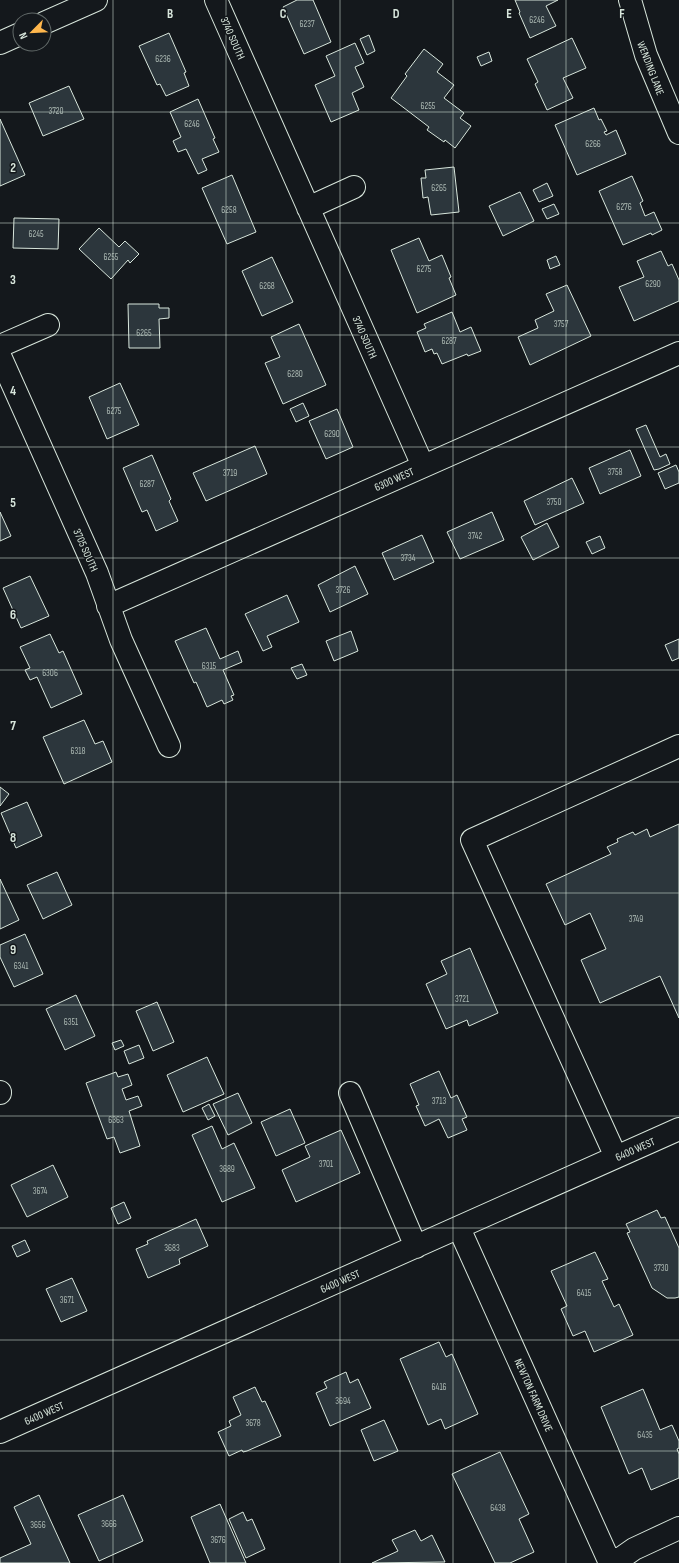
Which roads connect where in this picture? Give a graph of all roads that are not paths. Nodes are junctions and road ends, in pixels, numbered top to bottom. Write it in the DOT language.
graph roads {
  1 [pos="96,0"];
  2 [pos="216,0"];
  3 [pos="630,0"];
  4 [pos="52,19"];
  5 [pos="12,38"];
  6 [pos="0,43"];
  7 [pos="679,133"];
  8 [pos="354,187"];
  9 [pos="308,208"];
  10 [pos="48,325"];
  11 [pos="0,346"];
  12 [pos="679,353"];
  13 [pos="0,356"];
  14 [pos="423,466"];
  15 [pos="108,606"];
  16 [pos="168,746"];
  17 [pos="679,746"];
  18 [pos="350,1093"];
  19 [pos="679,1129"];
  20 [pos="616,1158"];
  21 [pos="459,1228"];
  22 [pos="416,1247"];
  23 [pos="0,1432"];
  24 [pos="679,1528"];
  25 [pos="610,1563"];
  26 [pos="614,1563"];
  1 -- 4 [label="street"];
  2 -- 9 [label="street, 3740 SOUTH"];
  3 -- 7 [label="street, WENDING LANE"];
  5 -- 6 [label="street"];
  8 -- 9 [label="street"];
  9 -- 14 [label="street, 3740 SOUTH"];
  10 -- 11 [label="street"];
  12 -- 14 [label="street, 6300 WEST"];
  13 -- 15 [label="street, 3705 SOUTH"];
  14 -- 15 [label="street, 6300 WEST"];
  15 -- 16 [label="street, 3705 SOUTH"];
  17 -- 20 [label="street"];
  18 -- 22 [label="street"];
  19 -- 20 [label="street, 6400 WEST"];
  20 -- 21 [label="street, 6400 WEST"];
  21 -- 22 [label="street, 6400 WEST"];
  21 -- 25 [label="street, NEWTON FARM DRIVE"];
  22 -- 23 [label="street, 6400 WEST"];
  24 -- 26 [label="street"];
}
